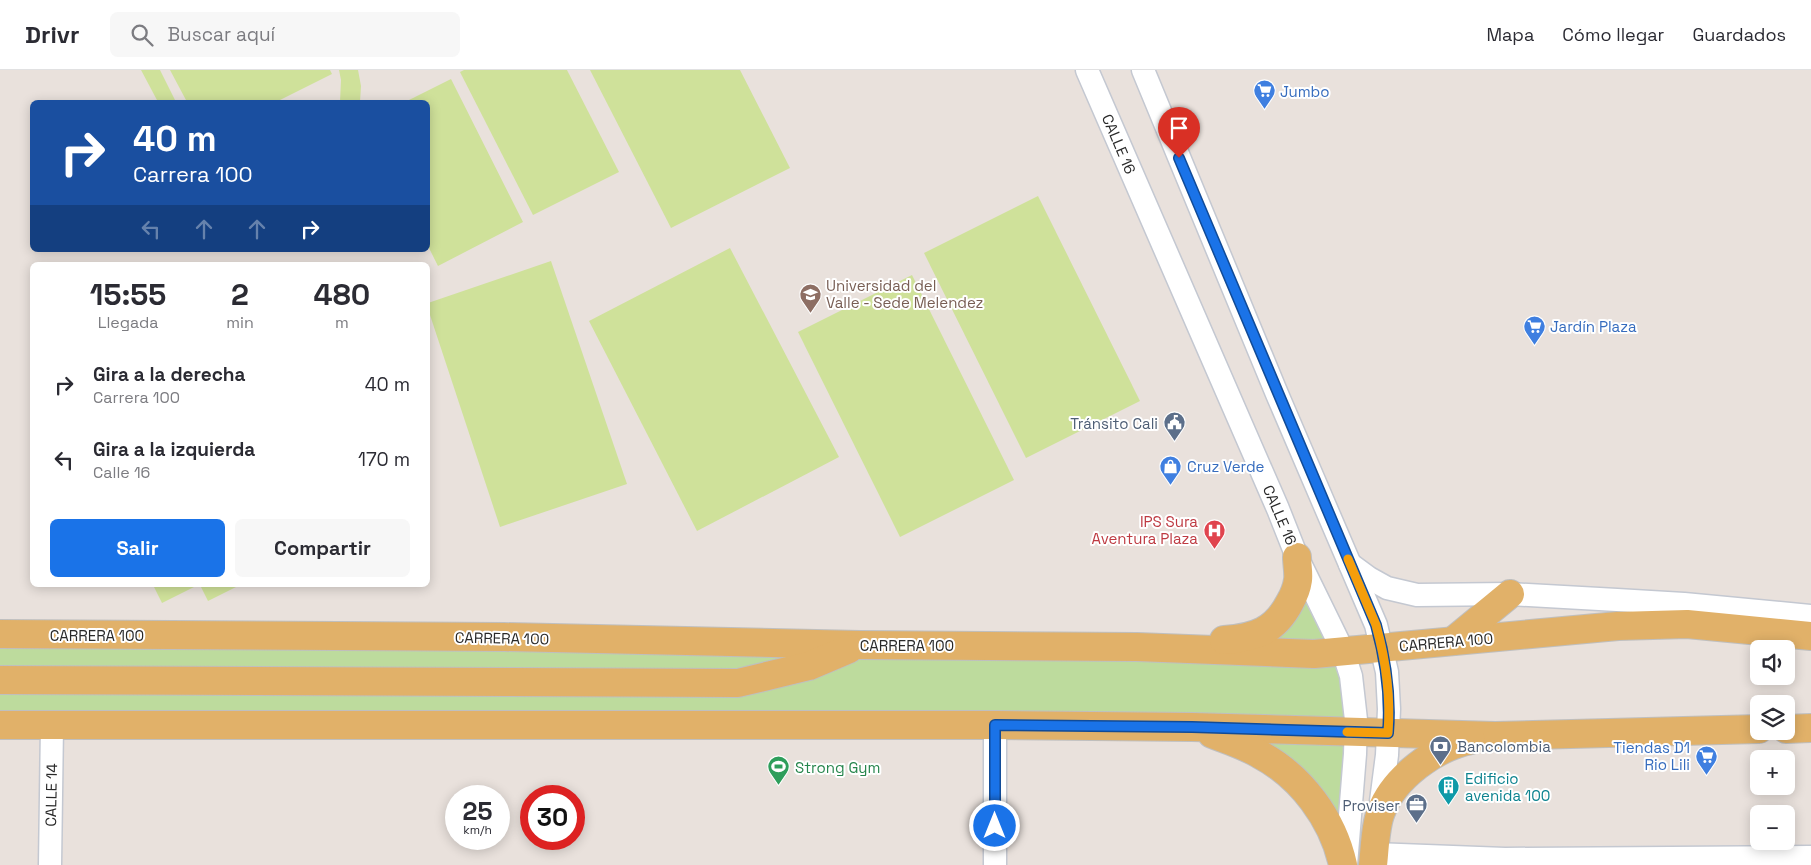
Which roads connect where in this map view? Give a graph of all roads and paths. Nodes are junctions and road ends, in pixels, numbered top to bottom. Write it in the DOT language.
graph roads {
  1 [pos="1087,70"];
  2 [pos="1143,70"];
  3 [pos="1297,557"];
  4 [pos="1350,564"];
  5 [pos="1510,594"];
  6 [pos="1806,625"];
  7 [pos="0,634"];
  8 [pos="1453,641"];
  9 [pos="860,645"];
  10 [pos="1137,647"];
  11 [pos="1382,647"];
  12 [pos="1343,651"];
  13 [pos="0,680"];
  14 [pos="52,724"];
  15 [pos="0,725"];
  16 [pos="995,725"];
  17 [pos="1192,727"];
  18 [pos="1811,728"];
  19 [pos="1795,729"];
  20 [pos="1750,730"];
  21 [pos="1356,732"];
  22 [pos="1388,733"];
  23 [pos="1496,736"];
  24 [pos="1380,813"];
  25 [pos="1811,857"];
  26 [pos="1374,860"];
  27 [pos="1505,862"];
  28 [pos="50,865"];
  29 [pos="995,865"];
  30 [pos="1345,865"];
  1 -- 3 [label="street, CALLE 16"];
  2 -- 4 [label="street"];
  3 -- 10 [label="main road"];
  3 -- 12 [label="street, CALLE 16"];
  4 -- 5 [label="street, CARRERA 100"];
  4 -- 11 [label="street"];
  5 -- 6 [label="street, CARRERA 100"];
  5 -- 8 [label="main road"];
  6 -- 8 [label="main road, CARRERA 100"];
  7 -- 9 [label="main road, CARRERA 100"];
  8 -- 11 [label="main road, CARRERA 100"];
  9 -- 10 [label="main road, CARRERA 100"];
  9 -- 13 [label="main road"];
  10 -- 12 [label="main road, CARRERA 100"];
  11 -- 12 [label="main road, CARRERA 100"];
  11 -- 22 [label="street"];
  12 -- 21 [label="street, CALLE 16"];
  14 -- 15 [label="main road"];
  14 -- 16 [label="main road"];
  14 -- 28 [label="street, CALLE 14"];
  16 -- 17 [label="main road"];
  16 -- 29 [label="street"];
  17 -- 21 [label="main road"];
  17 -- 30 [label="main road"];
  18 -- 19 [label="main road"];
  20 -- 23 [label="main road"];
  21 -- 22 [label="main road"];
  21 -- 30 [label="street, CALLE 16"];
  22 -- 23 [label="main road"];
  22 -- 24 [label="street"];
  23 -- 24 [label="main road"];
  24 -- 26 [label="main road"];
  25 -- 27 [label="street"];
  26 -- 27 [label="street"];
}
